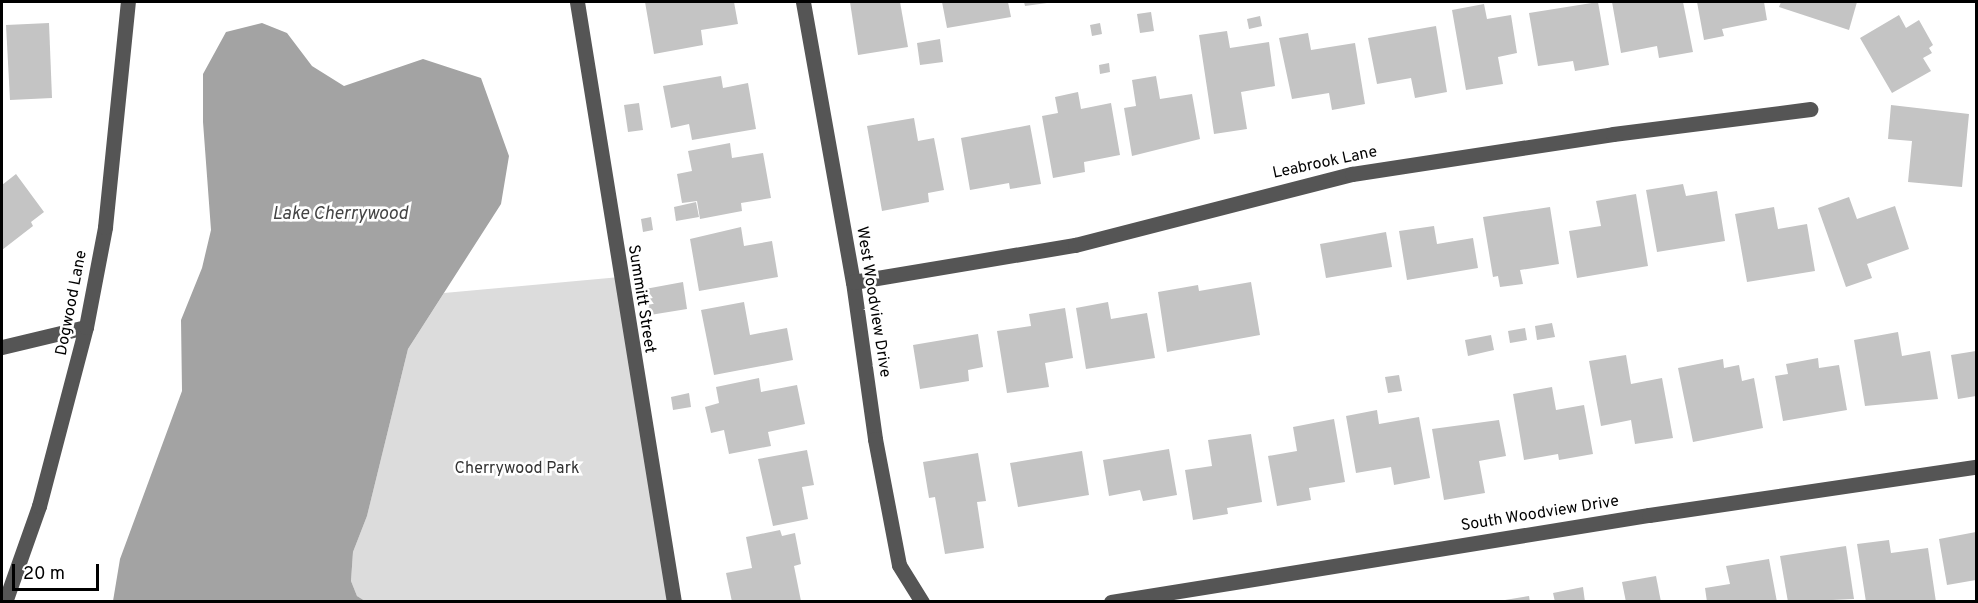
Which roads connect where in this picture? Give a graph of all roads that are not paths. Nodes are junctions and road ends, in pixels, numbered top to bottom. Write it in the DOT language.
graph roads {
  1 [pos="128,2"];
  2 [pos="577,2"];
  3 [pos="803,2"];
  4 [pos="1810,109"];
  5 [pos="853,282"];
  6 [pos="86,327"];
  7 [pos="2,347"];
  8 [pos="1977,467"];
  9 [pos="5,602"];
  10 [pos="674,602"];
  11 [pos="922,602"];
  12 [pos="1111,602"];
  1 -- 6 [label="street, Dogwood Lane"];
  2 -- 10 [label="street, Summitt Street"];
  3 -- 5 [label="street, West Woodview Drive"];
  4 -- 5 [label="street, Leabrook Lane"];
  5 -- 11 [label="street, West Woodview Drive"];
  6 -- 7 [label="street"];
  6 -- 9 [label="street, Dogwood Lane"];
  8 -- 12 [label="street, South Woodview Drive"];
}
